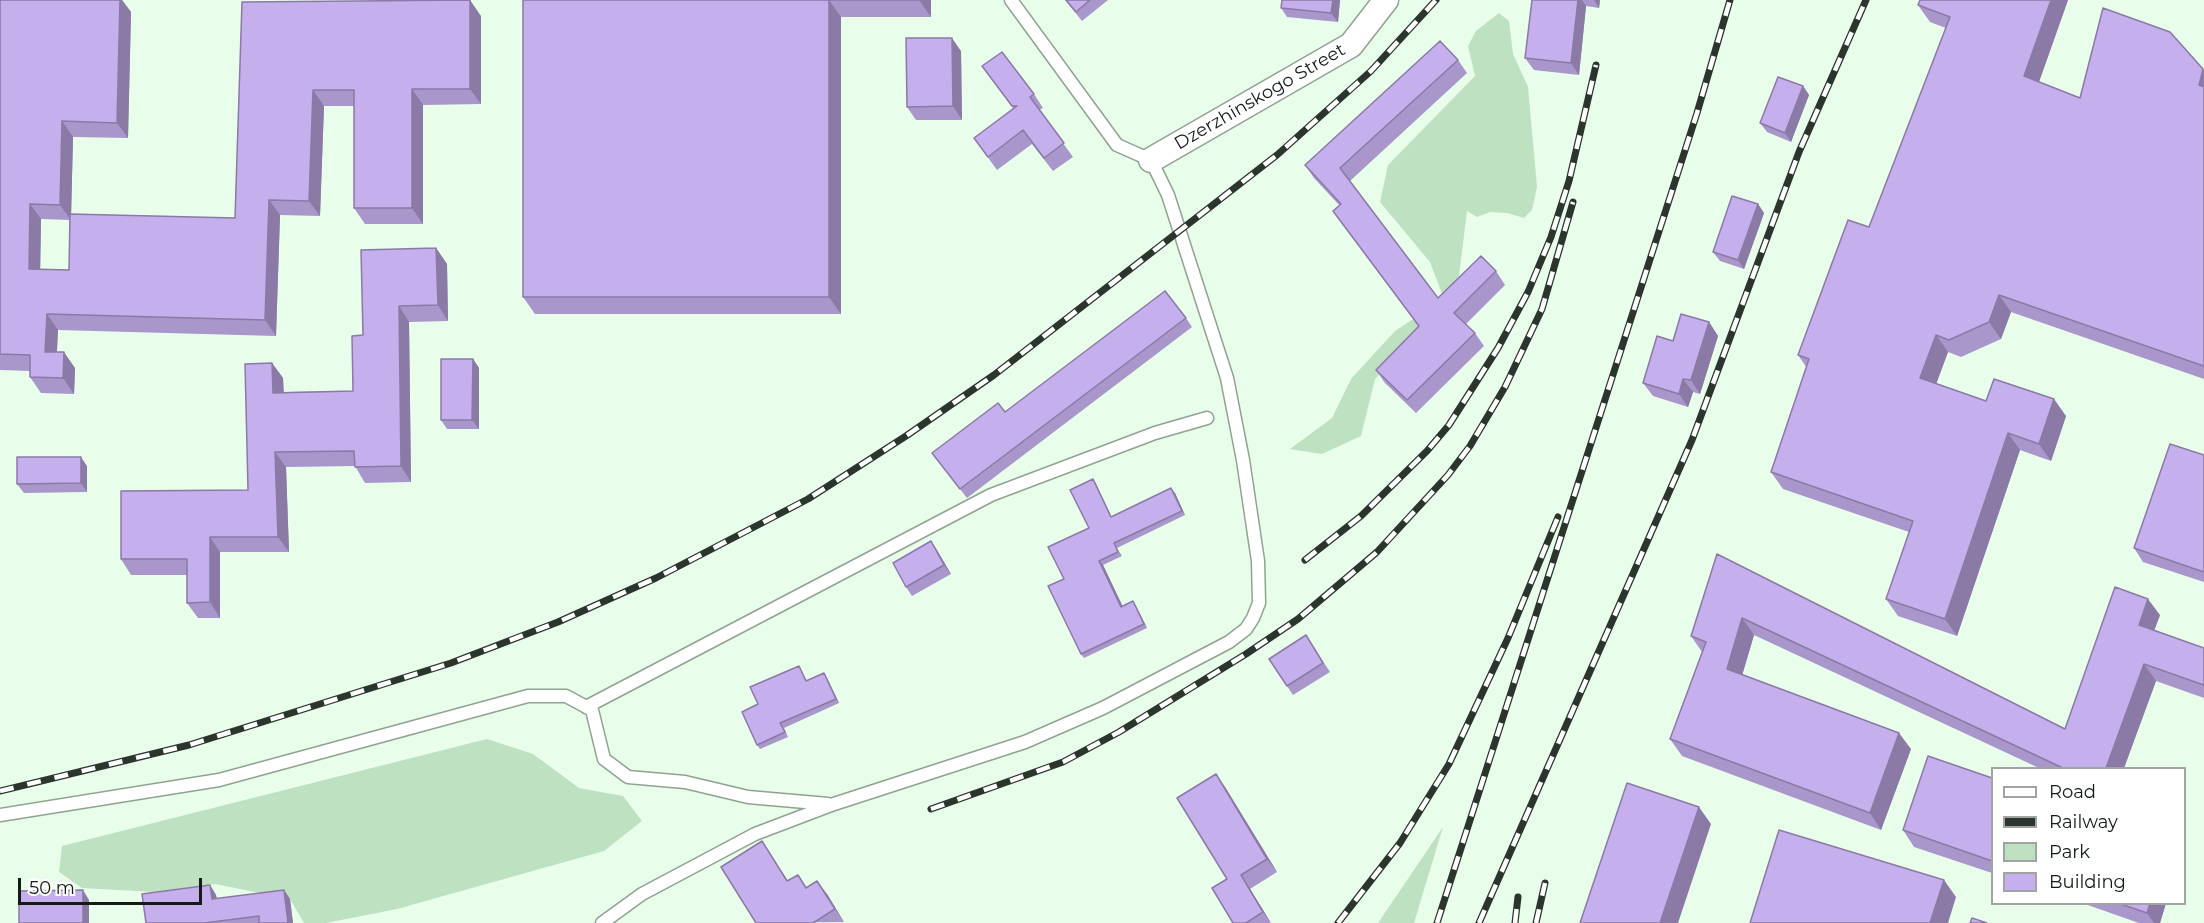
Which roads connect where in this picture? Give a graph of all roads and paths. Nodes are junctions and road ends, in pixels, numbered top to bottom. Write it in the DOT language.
graph roads {
  1 [pos="1011,0"];
  2 [pos="1386,0"];
  3 [pos="1151,160"];
  4 [pos="1207,418"];
  5 [pos="586,707"];
  6 [pos="834,804"];
  7 [pos="0,815"];
  8 [pos="602,923"];
  1 -- 3 [label="lane"];
  2 -- 3 [label="street, Dzerzhinskogo Street"];
  3 -- 6 [label="lane"];
  4 -- 5 [label="lane"];
  5 -- 6 [label="lane"];
  5 -- 7 [label="lane"];
  6 -- 8 [label="lane"];
}
